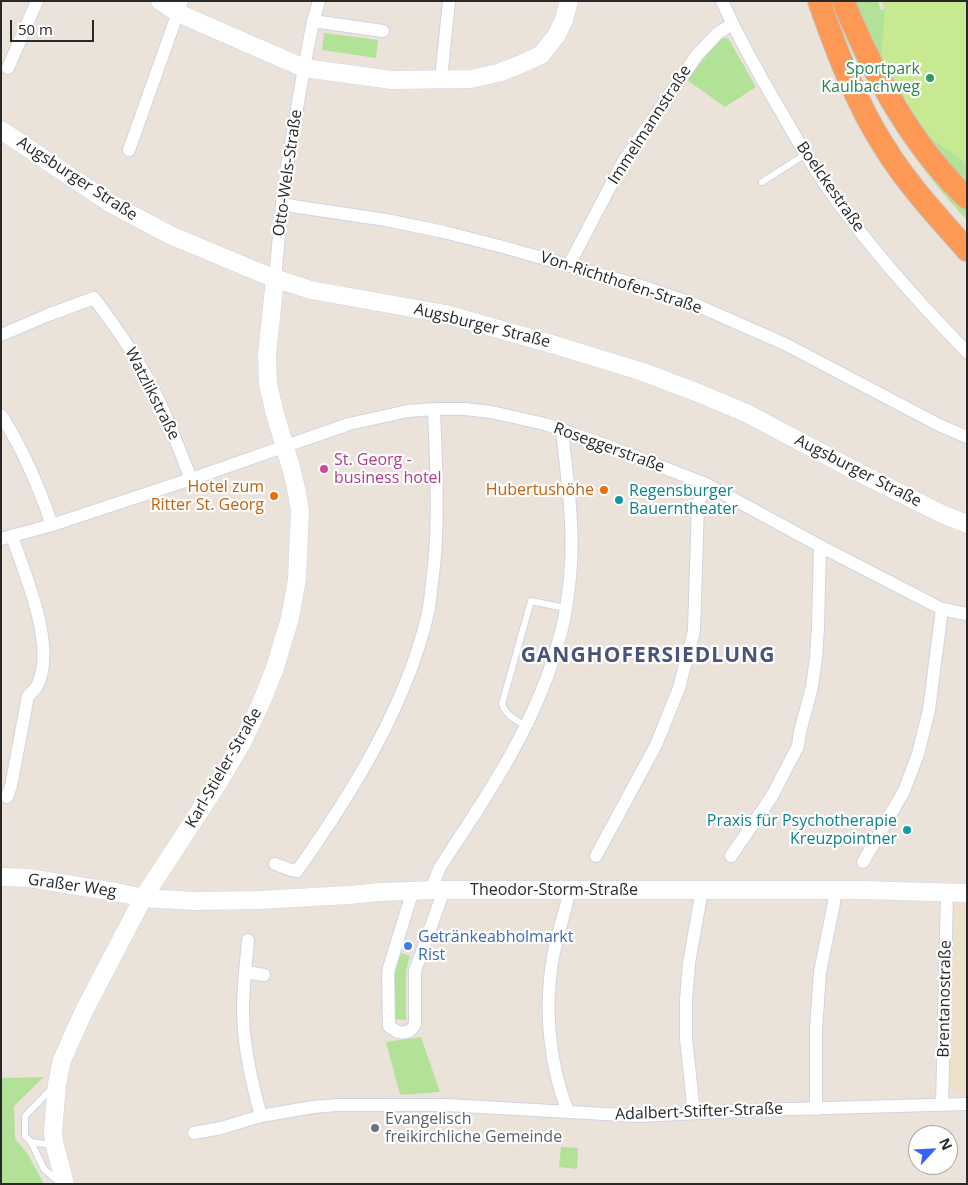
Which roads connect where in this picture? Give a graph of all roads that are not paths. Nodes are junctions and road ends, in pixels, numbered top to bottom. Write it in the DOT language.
graph roads {
  1 [pos="37,1"];
  2 [pos="160,1"];
  3 [pos="318,1"];
  4 [pos="449,1"];
  5 [pos="569,1"];
  6 [pos="722,1"];
  7 [pos="819,1"];
  8 [pos="843,1"];
  9 [pos="180,7"];
  10 [pos="313,20"];
  11 [pos="732,24"];
  12 [pos="383,31"];
  13 [pos="8,68"];
  14 [pos="304,68"];
  15 [pos="441,79"];
  16 [pos="1,130"];
  17 [pos="130,150"];
  18 [pos="806,154"];
  19 [pos="762,182"];
  20 [pos="967,198"];
  21 [pos="282,204"];
  22 [pos="967,250"];
  23 [pos="569,265"];
  24 [pos="275,279"];
  25 [pos="1,335"];
  26 [pos="967,352"];
  27 [pos="434,409"];
  28 [pos="1,415"];
  29 [pos="562,430"];
  30 [pos="967,438"];
  31 [pos="284,447"];
  32 [pos="191,479"];
  33 [pos="706,484"];
  34 [pos="967,524"];
  35 [pos="52,525"];
  36 [pos="7,538"];
  37 [pos="820,546"];
  38 [pos="566,608"];
  39 [pos="942,609"];
  40 [pos="967,614"];
  41 [pos="526,726"];
  42 [pos="7,797"];
  43 [pos="596,856"];
  44 [pos="731,856"];
  45 [pos="864,862"];
  46 [pos="275,864"];
  47 [pos="1,877"];
  48 [pos="413,890"];
  49 [pos="439,890"];
  50 [pos="570,890"];
  51 [pos="702,890"];
  52 [pos="835,890"];
  53 [pos="947,893"];
  54 [pos="967,893"];
  55 [pos="143,898"];
  56 [pos="248,940"];
  57 [pos="246,972"];
  58 [pos="264,974"];
  59 [pos="56,1084"];
  60 [pos="967,1104"];
  61 [pos="942,1105"];
  62 [pos="816,1109"];
  63 [pos="568,1112"];
  64 [pos="694,1112"];
  65 [pos="262,1116"];
  66 [pos="194,1134"];
  67 [pos="31,1142"];
  68 [pos="54,1142"];
  69 [pos="63,1184"];
  1 -- 13 [label="street"];
  2 -- 9 [label="street"];
  3 -- 10 [label="street, Otto-Wels-Straße"];
  4 -- 15 [label="street"];
  5 -- 15 [label="street"];
  6 -- 11 [label="street, Boelckestraße"];
  7 -- 22 [label="highway"];
  8 -- 20 [label="highway"];
  9 -- 14 [label="street"];
  9 -- 17 [label="street"];
  10 -- 12 [label="street"];
  10 -- 14 [label="street, Otto-Wels-Straße"];
  11 -- 18 [label="street, Boelckestraße"];
  11 -- 23 [label="street, Immelmannstraße"];
  14 -- 15 [label="street"];
  14 -- 21 [label="street, Otto-Wels-Straße"];
  16 -- 24 [label="street, Augsburger Straße"];
  18 -- 19 [label="lane"];
  18 -- 26 [label="street, Boelckestraße"];
  21 -- 23 [label="street, Von-Richthofen-Straße"];
  21 -- 24 [label="street, Otto-Wels-Straße"];
  23 -- 30 [label="street, Von-Richthofen-Straße"];
  24 -- 31 [label="street, Karl-Stieler-Straße"];
  24 -- 34 [label="street, Augsburger Straße"];
  25 -- 32 [label="street, Watzlikstraße"];
  27 -- 29 [label="street, Roseggerstraße"];
  27 -- 31 [label="street, Roseggerstraße"];
  27 -- 46 [label="street"];
  28 -- 35 [label="street"];
  29 -- 33 [label="street, Roseggerstraße"];
  29 -- 38 [label="street"];
  31 -- 32 [label="street, Roseggerstraße"];
  31 -- 55 [label="street, Karl-Stieler-Straße"];
  32 -- 35 [label="street, Roseggerstraße"];
  33 -- 37 [label="street, Roseggerstraße"];
  33 -- 43 [label="street"];
  35 -- 36 [label="street, Roseggerstraße"];
  36 -- 42 [label="street"];
  37 -- 39 [label="street, Roseggerstraße"];
  37 -- 44 [label="street"];
  38 -- 41 [label="street"];
  38 -- 41 [label="lane"];
  39 -- 40 [label="street, Roseggerstraße"];
  39 -- 45 [label="street"];
  41 -- 49 [label="street"];
  47 -- 55 [label="street, Graßer Weg"];
  48 -- 49 [label="street, Theodor-Storm-Straße"];
  48 -- 49 [label="street"];
  48 -- 55 [label="street, Theodor-Storm-Straße"];
  49 -- 50 [label="street, Theodor-Storm-Straße"];
  50 -- 51 [label="street, Theodor-Storm-Straße"];
  50 -- 63 [label="street"];
  51 -- 52 [label="street, Theodor-Storm-Straße"];
  51 -- 64 [label="street"];
  52 -- 53 [label="street, Theodor-Storm-Straße"];
  52 -- 62 [label="street"];
  53 -- 54 [label="street, Theodor-Storm-Straße"];
  53 -- 61 [label="street, Brentanostraße"];
  55 -- 59 [label="street, Karl-Stieler-Straße"];
  56 -- 57 [label="street"];
  57 -- 58 [label="street"];
  57 -- 65 [label="street"];
  59 -- 67 [label="lane, Karl-Stieler-Straße"];
  59 -- 68 [label="street, Karl-Stieler-Straße"];
  60 -- 61 [label="street, Adalbert-Stifter-Straße"];
  61 -- 62 [label="street, Adalbert-Stifter-Straße"];
  62 -- 64 [label="street, Adalbert-Stifter-Straße"];
  63 -- 64 [label="street, Adalbert-Stifter-Straße"];
  63 -- 65 [label="street, Adalbert-Stifter-Straße"];
  65 -- 66 [label="street, Adalbert-Stifter-Straße"];
  67 -- 68 [label="lane"];
  67 -- 69 [label="lane, Karl-Stieler-Straße"];
  68 -- 69 [label="street, Karl-Stieler-Straße"];
}
